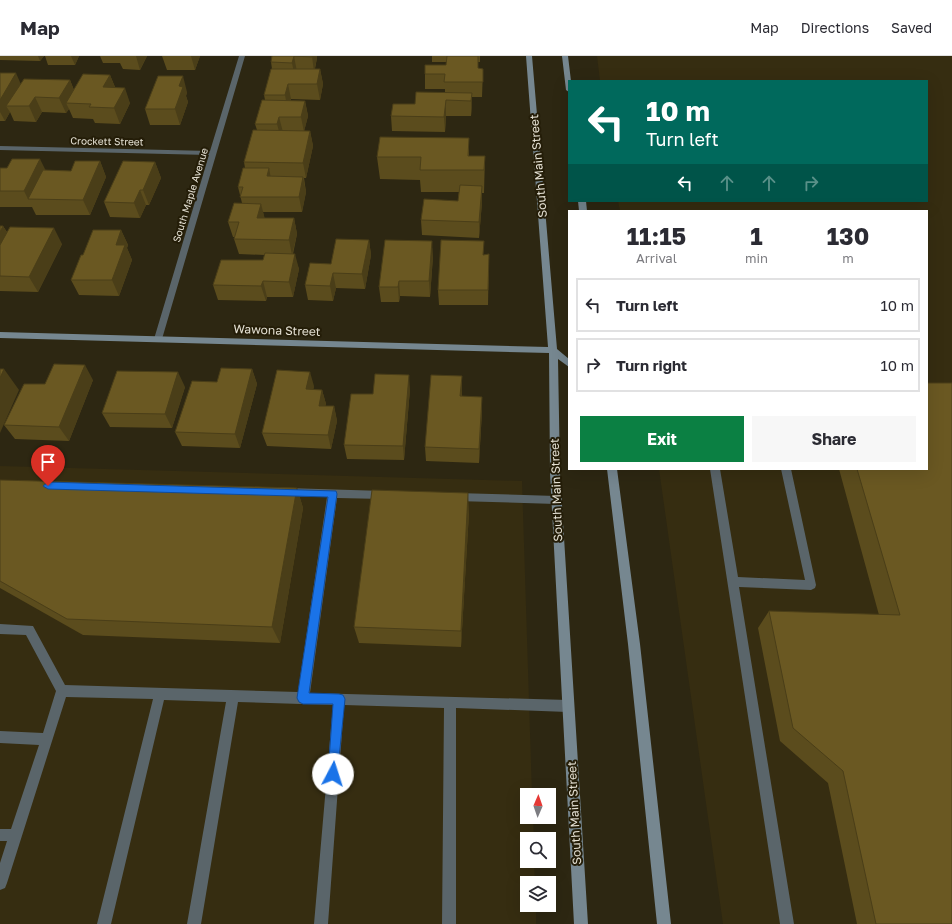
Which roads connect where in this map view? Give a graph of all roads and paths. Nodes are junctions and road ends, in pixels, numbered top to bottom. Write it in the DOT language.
graph roads {
  1 [pos="242,56"];
  2 [pos="528,56"];
  3 [pos="565,56"];
  4 [pos="568,82"];
  5 [pos="0,148"];
  6 [pos="213,153"];
  7 [pos="0,335"];
  8 [pos="158,339"];
  9 [pos="553,350"];
  10 [pos="568,363"];
  11 [pos="605,470"];
  12 [pos="612,470"];
  13 [pos="715,470"];
  14 [pos="786,470"];
  15 [pos="614,482"];
  16 [pos="277,492"];
  17 [pos="333,494"];
  18 [pos="397,495"];
  19 [pos="444,497"];
  20 [pos="556,500"];
  21 [pos="733,582"];
  22 [pos="0,629"];
  23 [pos="62,691"];
  24 [pos="160,694"];
  25 [pos="233,696"];
  26 [pos="303,698"];
  27 [pos="339,699"];
  28 [pos="450,703"];
  29 [pos="568,706"];
  30 [pos="0,737"];
  31 [pos="47,739"];
  32 [pos="0,835"];
  33 [pos="16,835"];
  34 [pos="0,883"];
  35 [pos="104,924"];
  36 [pos="194,924"];
  37 [pos="321,924"];
  38 [pos="449,924"];
  39 [pos="581,924"];
  40 [pos="664,924"];
  41 [pos="787,924"];
  1 -- 6 [label="street, South Maple Avenue"];
  2 -- 9 [label="main road, South Main Street"];
  3 -- 4 [label="main road"];
  5 -- 6 [label="street, Crockett Street"];
  6 -- 8 [label="street, South Maple Avenue"];
  7 -- 8 [label="main road, Wawona Street"];
  8 -- 9 [label="main road, Wawona Street"];
  9 -- 10 [label="main road"];
  9 -- 20 [label="main road, South Main Street"];
  11 -- 15 [label="main road"];
  12 -- 15 [label="main road"];
  13 -- 21 [label="street"];
  14 -- 21 [label="street"];
  15 -- 40 [label="main road"];
  16 -- 17 [label="street"];
  17 -- 18 [label="street"];
  17 -- 26 [label="street"];
  19 -- 20 [label="street"];
  20 -- 29 [label="main road, South Main Street"];
  21 -- 41 [label="street"];
  22 -- 23 [label="street"];
  23 -- 24 [label="street"];
  23 -- 31 [label="street"];
  24 -- 25 [label="street"];
  24 -- 35 [label="street"];
  25 -- 26 [label="street"];
  25 -- 36 [label="street"];
  26 -- 27 [label="street"];
  27 -- 28 [label="street"];
  27 -- 37 [label="street"];
  28 -- 29 [label="street"];
  28 -- 38 [label="street"];
  29 -- 39 [label="main road, South Main Street"];
  30 -- 31 [label="street"];
  31 -- 33 [label="street"];
  32 -- 33 [label="street"];
  33 -- 34 [label="street"];
}
